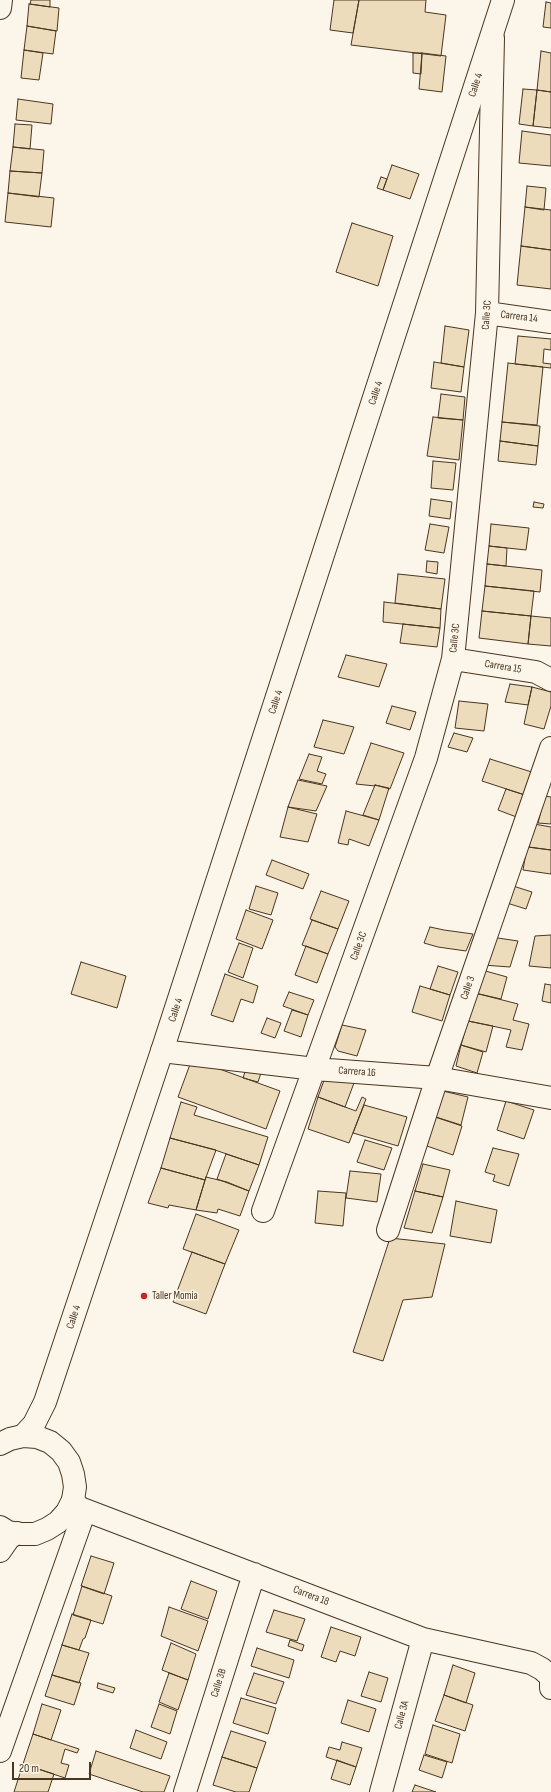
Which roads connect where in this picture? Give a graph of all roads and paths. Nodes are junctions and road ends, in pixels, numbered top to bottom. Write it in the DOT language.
graph roads {
  1 [pos="1,0"];
  2 [pos="503,0"];
  3 [pos="0,8"];
  4 [pos="493,34"];
  5 [pos="487,313"];
  6 [pos="551,322"];
  7 [pos="453,659"];
  8 [pos="551,680"];
  9 [pos="551,748"];
  10 [pos="162,1051"];
  11 [pos="315,1069"];
  12 [pos="437,1078"];
  13 [pos="551,1098"];
  14 [pos="263,1211"];
  15 [pos="388,1230"];
  16 [pos="45,1402"];
  17 [pos="23,1436"];
  18 [pos="50,1442"];
  19 [pos="0,1444"];
  20 [pos="75,1508"];
  21 [pos="4,1535"];
  22 [pos="0,1551"];
  23 [pos="254,1574"];
  24 [pos="424,1639"];
  25 [pos="551,1688"];
  26 [pos="0,1751"];
  27 [pos="185,1792"];
  28 [pos="381,1792"];
  1 -- 3 [label="street"];
  2 -- 4 [label="street, Calle 4"];
  4 -- 5 [label="street, Calle 3C"];
  4 -- 10 [label="street, Calle 4"];
  5 -- 6 [label="street, Carrera 14"];
  5 -- 7 [label="street, Calle 3C"];
  7 -- 8 [label="street, Carrera 15"];
  7 -- 11 [label="street, Calle 3C"];
  9 -- 12 [label="street, Calle 3"];
  10 -- 11 [label="street, Carrera 16"];
  10 -- 16 [label="street, Calle 4"];
  11 -- 12 [label="street, Carrera 16"];
  11 -- 14 [label="street, Calle 3C"];
  12 -- 13 [label="street, Carrera 16"];
  12 -- 15 [label="street, Calle 3"];
  16 -- 17 [label="street"];
  16 -- 18 [label="street"];
  17 -- 18 [label="street"];
  17 -- 19 [label="street"];
  18 -- 20 [label="street"];
  20 -- 21 [label="street"];
  20 -- 23 [label="street, Carrera 18"];
  20 -- 26 [label="street"];
  21 -- 22 [label="street"];
  23 -- 24 [label="street, Carrera 18"];
  23 -- 27 [label="street, Calle 3B"];
  24 -- 25 [label="street, Carrera 18"];
  24 -- 28 [label="street, Calle 3A"];
}
